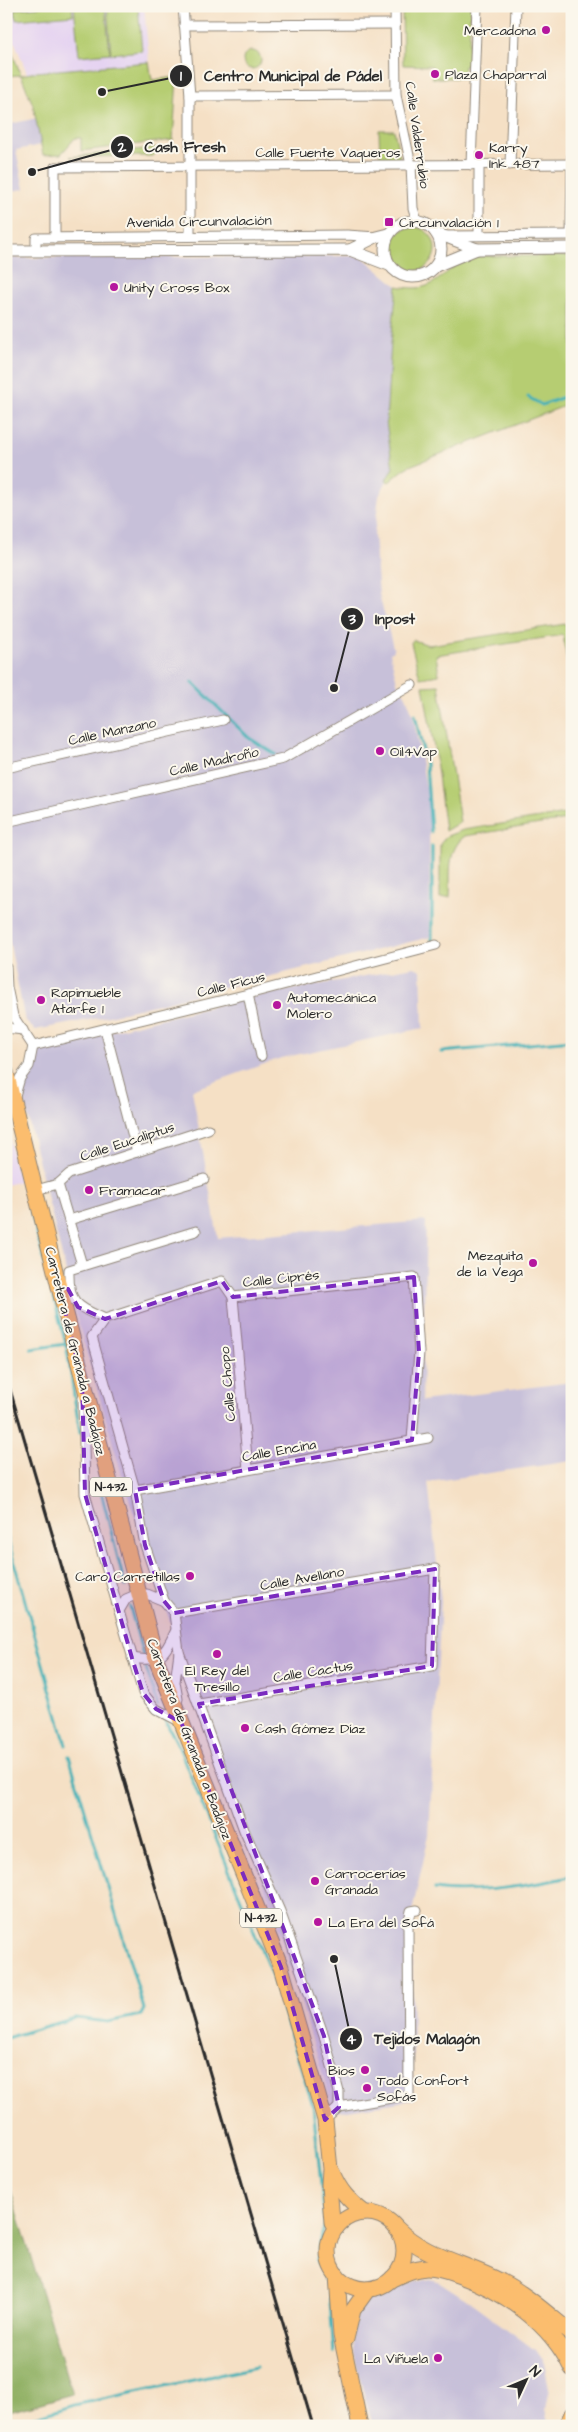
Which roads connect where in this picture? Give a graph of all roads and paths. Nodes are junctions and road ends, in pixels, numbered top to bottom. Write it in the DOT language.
graph roads {
  1 [pos="182,6"];
  2 [pos="395,6"];
  3 [pos="477,6"];
  4 [pos="516,6"];
  5 [pos="395,24"];
  6 [pos="184,25"];
  7 [pos="396,95"];
  8 [pos="190,96"];
  9 [pos="571,161"];
  10 [pos="411,165"];
  11 [pos="475,165"];
  12 [pos="510,165"];
  13 [pos="190,166"];
  14 [pos="413,221"];
  15 [pos="388,234"];
  16 [pos="442,234"];
  17 [pos="480,235"];
  18 [pos="571,235"];
  19 [pos="190,236"];
  20 [pos="376,237"];
  21 [pos="55,238"];
  22 [pos="572,248"];
  23 [pos="477,249"];
  24 [pos="350,250"];
  25 [pos="6,251"];
  26 [pos="36,251"];
  27 [pos="389,265"];
  28 [pos="436,266"];
  29 [pos="412,685"];
  30 [pos="223,720"];
  31 [pos="6,768"];
  32 [pos="6,822"];
  33 [pos="436,945"];
  34 [pos="6,967"];
  35 [pos="6,987"];
  36 [pos="248,994"];
  37 [pos="6,1028"];
  38 [pos="105,1029"];
  39 [pos="23,1030"];
  40 [pos="33,1046"];
  41 [pos="261,1056"];
  42 [pos="6,1072"];
  43 [pos="13,1102"];
  44 [pos="208,1129"];
  45 [pos="137,1152"];
  46 [pos="204,1179"];
  47 [pos="58,1184"];
  48 [pos="36,1190"];
  49 [pos="69,1220"];
  50 [pos="196,1232"];
  51 [pos="82,1265"];
  52 [pos="64,1290"];
  53 [pos="233,1297"];
  54 [pos="105,1319"];
  55 [pos="96,1354"];
  56 [pos="77,1358"];
  57 [pos="82,1380"];
  58 [pos="428,1438"];
  59 [pos="412,1440"];
  60 [pos="248,1469"];
  61 [pos="135,1490"];
  62 [pos="138,1594"];
  63 [pos="164,1601"];
  64 [pos="119,1611"];
  65 [pos="174,1614"];
  66 [pos="175,1632"];
  67 [pos="179,1652"];
  68 [pos="161,1655"];
  69 [pos="132,1658"];
  70 [pos="432,1666"];
  71 [pos="199,1704"];
  72 [pos="181,1722"];
  73 [pos="417,1910"];
  74 [pos="339,2107"];
  75 [pos="325,2120"];
  76 [pos="330,2169"];
  77 [pos="365,2213"];
  78 [pos="336,2228"];
  79 [pos="397,2229"];
  80 [pos="337,2275"];
  81 [pos="393,2278"];
  82 [pos="368,2289"];
  83 [pos="572,2334"];
  84 [pos="344,2346"];
  85 [pos="572,2368"];
  86 [pos="572,2414"];
  87 [pos="360,2426"];
  88 [pos="567,2426"];
  1 -- 6 [label="street"];
  2 -- 5 [label="street, Calle Valderrubio"];
  3 -- 11 [label="street"];
  4 -- 12 [label="street"];
  5 -- 6 [label="street"];
  5 -- 7 [label="street, Calle Valderrubio"];
  6 -- 8 [label="street"];
  7 -- 8 [label="street"];
  7 -- 10 [label="street, Calle Valderrubio"];
  8 -- 13 [label="street"];
  9 -- 12 [label="street, Calle Fuente Vaqueros"];
  9 -- 18 [label="street"];
  10 -- 11 [label="street, Calle Fuente Vaqueros"];
  10 -- 13 [label="street, Calle Fuente Vaqueros"];
  10 -- 14 [label="street, Calle Valderrubio"];
  11 -- 12 [label="street, Calle Fuente Vaqueros"];
  11 -- 17 [label="street"];
  13 -- 19 [label="street"];
  13 -- 21 [label="street, Calle Fuente Vaqueros"];
  14 -- 15 [label="street"];
  14 -- 16 [label="street"];
  15 -- 20 [label="street, Avenida Circunvalación"];
  15 -- 27 [label="street"];
  16 -- 17 [label="street"];
  16 -- 23 [label="street"];
  16 -- 28 [label="street"];
  17 -- 18 [label="street"];
  19 -- 20 [label="street, Avenida Circunvalación"];
  19 -- 21 [label="street, Avenida Circunvalación"];
  20 -- 24 [label="street, Avenida Circunvalación"];
  21 -- 26 [label="street, Avenida Circunvalación"];
  22 -- 23 [label="street"];
  23 -- 28 [label="street"];
  24 -- 26 [label="street, Avenida Circunvalación"];
  24 -- 27 [label="street, Avenida Circunvalación"];
  25 -- 26 [label="street, Avenida Circunvalación"];
  27 -- 28 [label="street"];
  29 -- 32 [label="street, Calle Madroño"];
  30 -- 31 [label="street, Calle Manzano"];
  33 -- 36 [label="street, Calle Ficus"];
  34 -- 35 [label="street"];
  35 -- 39 [label="street"];
  36 -- 38 [label="street, Calle Ficus"];
  36 -- 41 [label="street"];
  37 -- 39 [label="street"];
  38 -- 40 [label="street, Calle Ficus"];
  38 -- 45 [label="street"];
  39 -- 40 [label="street"];
  40 -- 43 [label="street"];
  42 -- 43 [label="highway, Carretera de Granada a Badajoz / N-432"];
  43 -- 48 [label="highway, Carretera de Granada a Badajoz / N-432"];
  44 -- 45 [label="street, Calle Eucaliptus"];
  45 -- 47 [label="street, Calle Eucaliptus"];
  46 -- 49 [label="street"];
  47 -- 48 [label="street, Calle Eucaliptus"];
  47 -- 49 [label="street"];
  48 -- 52 [label="highway, Carretera de Granada a Badajoz / N-432"];
  49 -- 51 [label="street"];
  50 -- 51 [label="street"];
  51 -- 52 [label="street"];
  52 -- 54 [label="street"];
  52 -- 56 [label="highway, Carretera de Granada a Badajoz / N-432"];
  53 -- 54 [label="street, Calle Ciprés"];
  53 -- 59 [label="street, Calle Ciprés"];
  53 -- 60 [label="street, Calle Chopo"];
  54 -- 55 [label="street"];
  55 -- 56 [label="street"];
  55 -- 61 [label="street"];
  56 -- 57 [label="highway, Carretera de Granada a Badajoz / N-432"];
  57 -- 62 [label="highway, Carretera de Granada a Badajoz / N-432"];
  57 -- 64 [label="street"];
  58 -- 59 [label="street, Calle Encina"];
  59 -- 60 [label="street, Calle Encina"];
  60 -- 61 [label="street, Calle Encina"];
  61 -- 63 [label="street"];
  62 -- 63 [label="street"];
  62 -- 64 [label="street"];
  62 -- 68 [label="highway, Carretera de Granada a Badajoz / N-432"];
  63 -- 65 [label="street"];
  64 -- 69 [label="street"];
  65 -- 66 [label="street"];
  65 -- 70 [label="street, Calle Avellano"];
  66 -- 67 [label="street"];
  66 -- 68 [label="street"];
  67 -- 68 [label="street"];
  67 -- 71 [label="street"];
  67 -- 72 [label="street"];
  68 -- 69 [label="street"];
  68 -- 72 [label="highway, Carretera de Granada a Badajoz / N-432"];
  69 -- 72 [label="street"];
  70 -- 71 [label="street, Calle Cactus"];
  71 -- 74 [label="street"];
  72 -- 75 [label="highway, Carretera de Granada a Badajoz / N-432"];
  73 -- 74 [label="street"];
  74 -- 75 [label="street"];
  75 -- 76 [label="highway, Carretera de Granada a Badajoz / N-432"];
  76 -- 77 [label="highway, Carretera de Granada a Badajoz / N-432"];
  76 -- 78 [label="highway, Carretera de Granada a Badajoz / N-432"];
  77 -- 78 [label="highway"];
  77 -- 79 [label="highway, N-432"];
  78 -- 80 [label="highway"];
  79 -- 81 [label="highway"];
  79 -- 83 [label="highway"];
  80 -- 82 [label="highway"];
  80 -- 84 [label="highway"];
  81 -- 82 [label="highway"];
  81 -- 85 [label="highway"];
  82 -- 84 [label="highway"];
  84 -- 87 [label="highway"];
  86 -- 88 [label="highway"];
}
